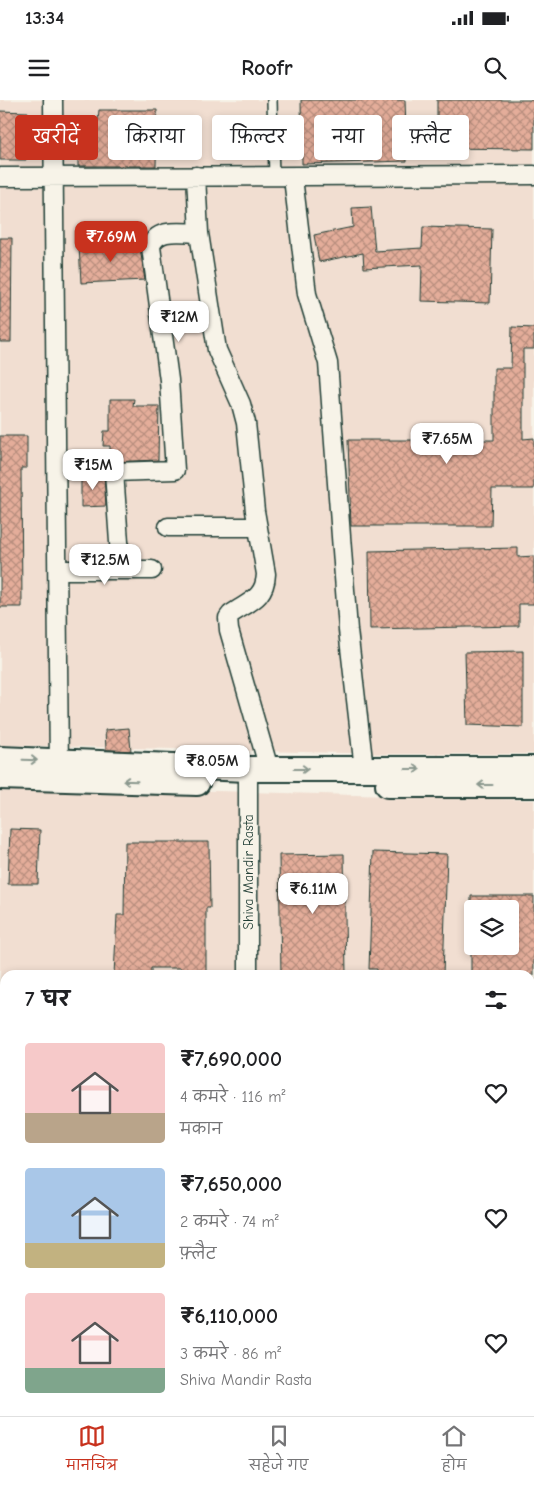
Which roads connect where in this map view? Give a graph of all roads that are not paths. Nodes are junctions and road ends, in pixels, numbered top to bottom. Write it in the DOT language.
graph roads {
  1 [pos="53,100"];
  2 [pos="272,100"];
  3 [pos="534,175"];
  4 [pos="54,176"];
  5 [pos="196,176"];
  6 [pos="274,176"];
  7 [pos="0,177"];
  8 [pos="293,178"];
  9 [pos="199,233"];
  10 [pos="168,527"];
  11 [pos="258,527"];
  12 [pos="58,570"];
  13 [pos="121,570"];
  14 [pos="152,570"];
  15 [pos="0,759"];
  16 [pos="364,768"];
  17 [pos="534,768"];
  18 [pos="59,770"];
  19 [pos="255,774"];
  20 [pos="0,777"];
  21 [pos="534,785"];
  22 [pos="248,970"];
  1 -- 4 [label="street"];
  2 -- 6 [label="lane"];
  3 -- 8 [label="street"];
  4 -- 5 [label="street"];
  4 -- 7 [label="street"];
  4 -- 12 [label="street"];
  5 -- 6 [label="street"];
  5 -- 9 [label="street, Shiva Mandir Rasta"];
  6 -- 8 [label="street"];
  8 -- 16 [label="street"];
  9 -- 11 [label="street, Shiva Mandir Rasta"];
  9 -- 13 [label="street"];
  10 -- 11 [label="street"];
  11 -- 19 [label="street, Shiva Mandir Rasta"];
  12 -- 13 [label="street"];
  12 -- 18 [label="street"];
  13 -- 14 [label="street"];
  15 -- 18 [label="main road, one-way"];
  16 -- 17 [label="main road, one-way"];
  19 -- 16 [label="main road, one-way"];
  18 -- 19 [label="main road"];
  18 -- 20 [label="main road"];
  21 -- 19 [label="main road, one-way"];
  19 -- 22 [label="street, Shiva Mandir Rasta"];
}
